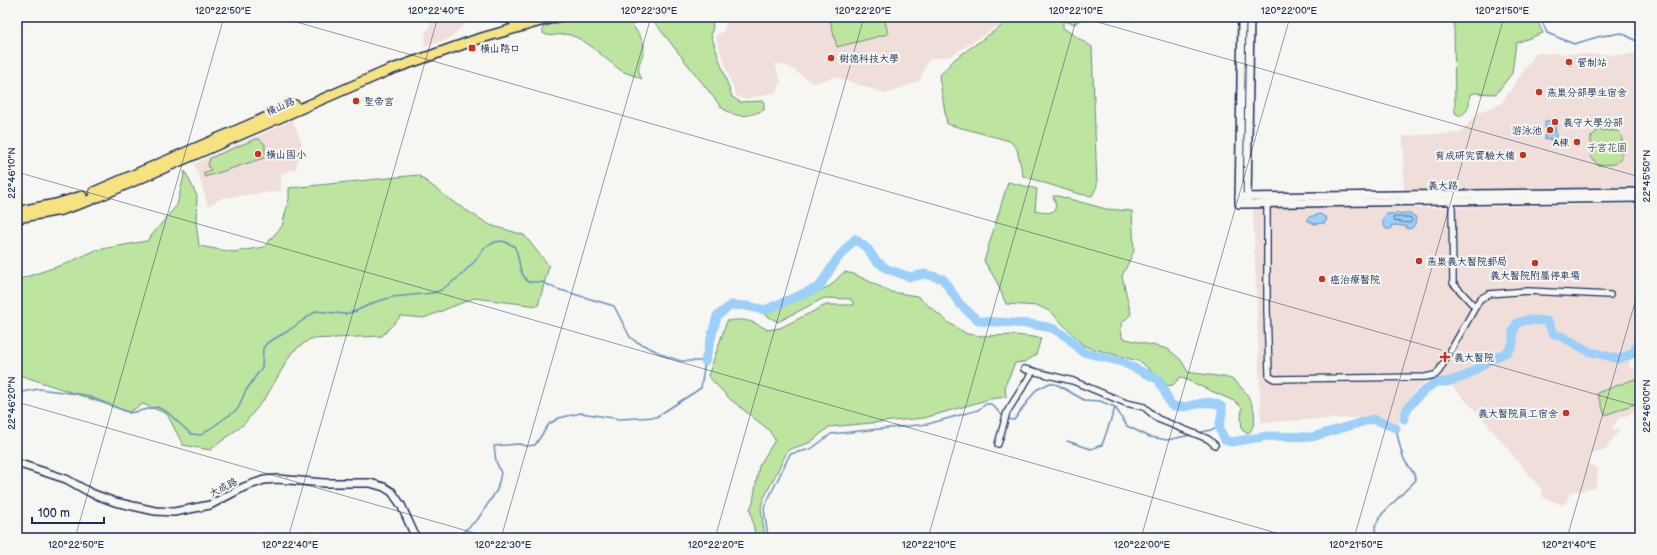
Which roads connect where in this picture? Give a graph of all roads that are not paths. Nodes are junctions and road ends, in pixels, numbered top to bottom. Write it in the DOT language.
graph roads {
  1 [pos="506,17"];
  2 [pos="535,17"];
  3 [pos="555,17"];
  4 [pos="1242,17"];
  5 [pos="1250,17"];
  6 [pos="517,25"];
  7 [pos="1640,192"];
  8 [pos="1460,194"];
  9 [pos="1640,198"];
  10 [pos="1244,199"];
  11 [pos="1267,200"];
  12 [pos="1452,200"];
  13 [pos="17,212"];
  14 [pos="17,218"];
  15 [pos="1610,295"];
  16 [pos="1475,307"];
  17 [pos="1024,369"];
  18 [pos="1033,371"];
  19 [pos="998,444"];
  20 [pos="1215,445"];
  21 [pos="17,463"];
  22 [pos="416,538"];
  1 -- 6 [label="street"];
  2 -- 6 [label="main road, 橫山路"];
  3 -- 6 [label="main road, 橫山路"];
  4 -- 10 [label="street"];
  5 -- 10 [label="street"];
  6 -- 13 [label="main road, 橫山路"];
  6 -- 14 [label="main road, 橫山路"];
  7 -- 8 [label="street, 義大路"];
  8 -- 11 [label="street, 義大路"];
  8 -- 12 [label="street"];
  9 -- 12 [label="street, 義大路"];
  10 -- 11 [label="street, 義大路"];
  11 -- 12 [label="street, 義大路"];
  11 -- 16 [label="street"];
  12 -- 16 [label="street"];
  15 -- 16 [label="street"];
  17 -- 18 [label="street"];
  18 -- 19 [label="street"];
  18 -- 20 [label="street"];
  21 -- 22 [label="street, 大成路"];
}
